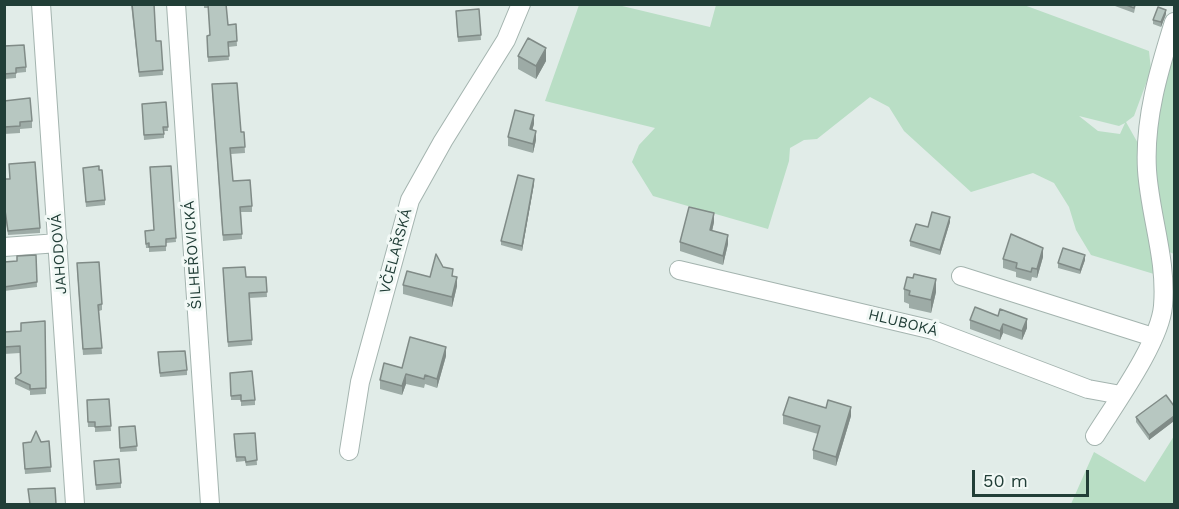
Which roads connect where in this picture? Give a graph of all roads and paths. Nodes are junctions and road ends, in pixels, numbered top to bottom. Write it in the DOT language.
graph roads {
  1 [pos="41,4"];
  2 [pos="176,4"];
  3 [pos="521,4"];
  4 [pos="1174,22"];
  5 [pos="58,243"];
  6 [pos="4,247"];
  7 [pos="679,270"];
  8 [pos="961,276"];
  9 [pos="1153,337"];
  10 [pos="1121,395"];
  11 [pos="1095,435"];
  12 [pos="349,451"];
  13 [pos="75,504"];
  14 [pos="210,504"];
  1 -- 5 [label="street, JAHODOVÁ"];
  2 -- 14 [label="street, ŠILHEŘOVICKÁ"];
  3 -- 12 [label="street, VČELAŘSKÁ"];
  4 -- 9 [label="street"];
  5 -- 6 [label="street"];
  5 -- 13 [label="street, JAHODOVÁ"];
  7 -- 10 [label="street, HLUBOKÁ"];
  8 -- 9 [label="street"];
  9 -- 10 [label="street"];
  10 -- 11 [label="street"];
}
